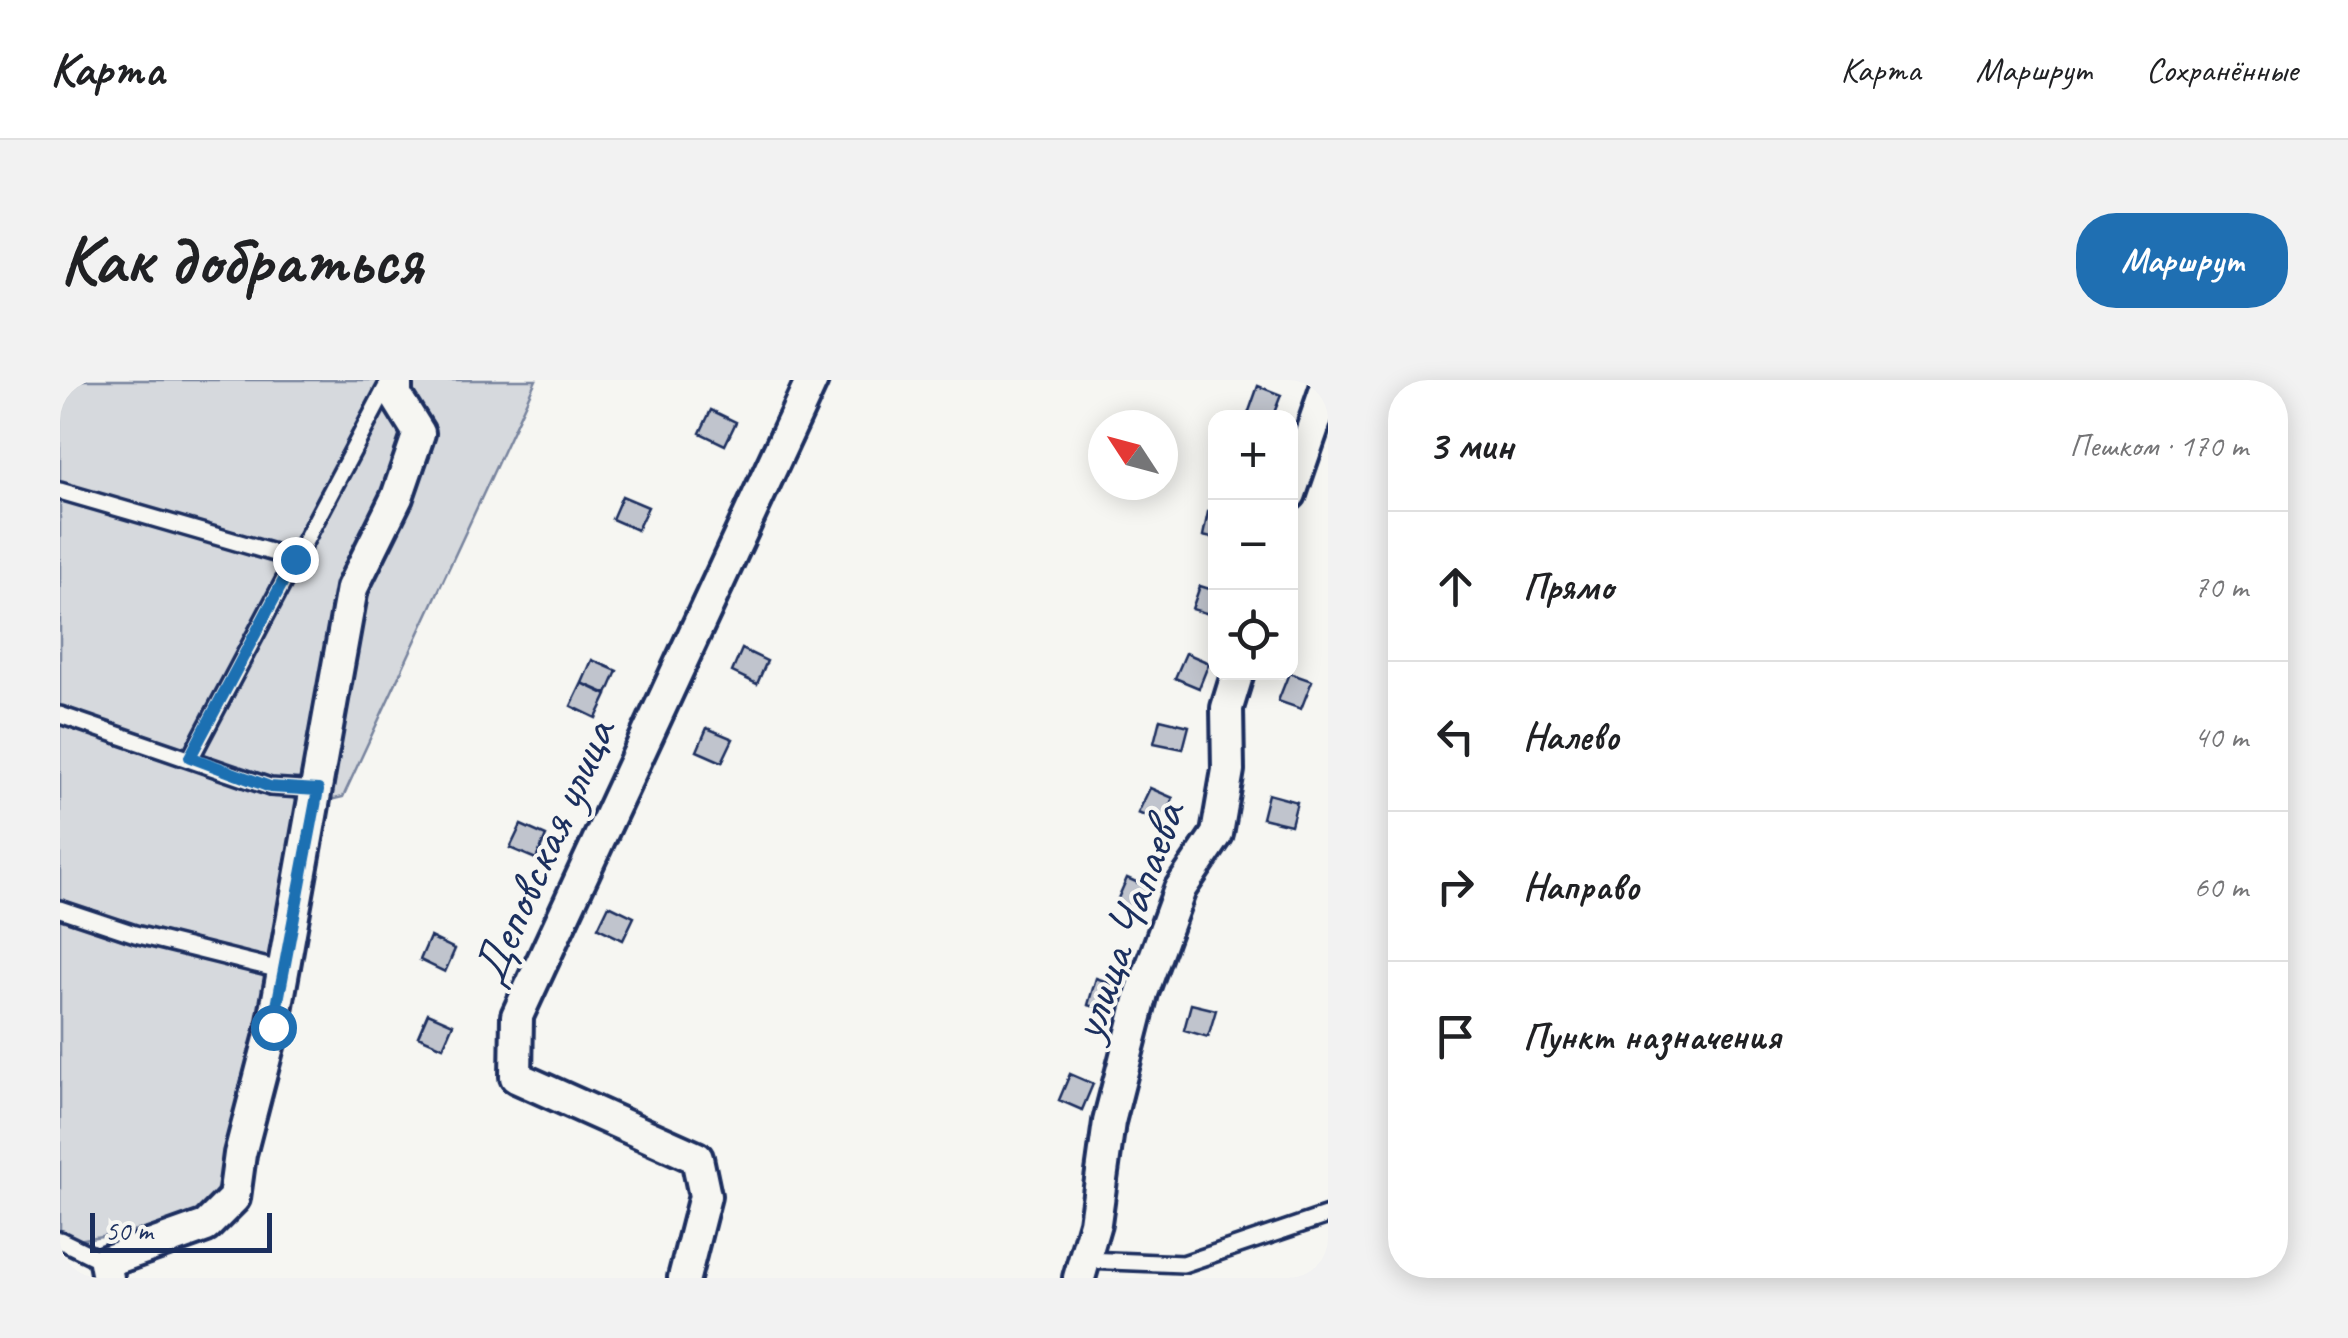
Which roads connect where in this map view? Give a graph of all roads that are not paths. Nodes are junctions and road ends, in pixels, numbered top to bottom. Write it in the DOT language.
graph roads {
  1 [pos="393,380"];
  2 [pos="812,380"];
  3 [pos="1328,383"];
  4 [pos="1298,471"];
  5 [pos="60,490"];
  6 [pos="295,559"];
  7 [pos="1236,680"];
  8 [pos="60,715"];
  9 [pos="190,757"];
  10 [pos="318,790"];
  11 [pos="60,909"];
  12 [pos="284,971"];
  13 [pos="1328,1215"];
  14 [pos="60,1240"];
  15 [pos="68,1249"];
  16 [pos="1083,1269"];
  17 [pos="106,1270"];
  18 [pos="684,1278"];
  1 -- 6 [label="lane"];
  1 -- 10 [label="street"];
  2 -- 18 [label="street, Деповская улица"];
  3 -- 4 [label="street"];
  5 -- 6 [label="lane"];
  6 -- 9 [label="lane"];
  7 -- 16 [label="street, улица Чапаева"];
  8 -- 9 [label="lane"];
  9 -- 10 [label="lane"];
  10 -- 12 [label="street"];
  11 -- 12 [label="lane"];
  12 -- 17 [label="street"];
  13 -- 16 [label="lane, улица Чапаева"];
  14 -- 15 [label="lane"];
  15 -- 17 [label="lane"];
}
